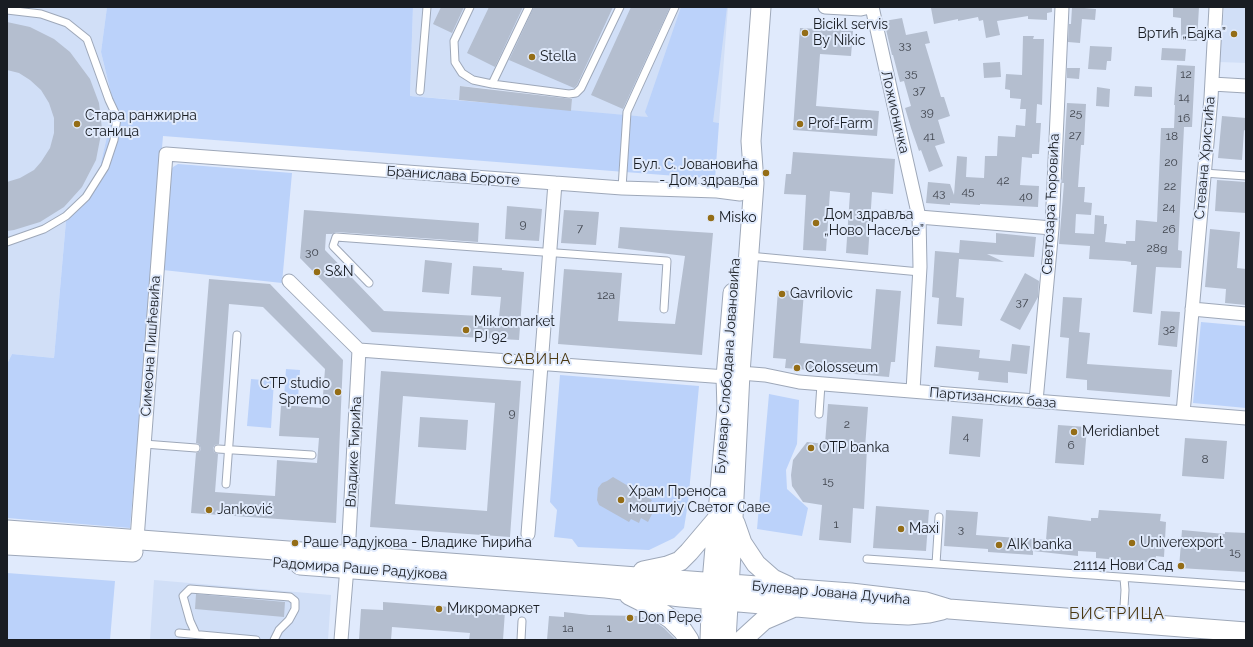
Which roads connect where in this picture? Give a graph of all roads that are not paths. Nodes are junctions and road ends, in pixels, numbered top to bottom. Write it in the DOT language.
graph roads {
  1 [pos="427,7"];
  2 [pos="470,7"];
  3 [pos="529,7"];
  4 [pos="620,7"];
  5 [pos="675,7"];
  6 [pos="761,7"];
  7 [pos="825,7"];
  8 [pos="871,7"];
  9 [pos="1062,7"];
  10 [pos="1216,7"];
  11 [pos="7,10"];
  12 [pos="492,84"];
  13 [pos="1212,84"];
  14 [pos="1246,86"];
  15 [pos="420,91"];
  16 [pos="751,141"];
  17 [pos="166,154"];
  18 [pos="1204,173"];
  19 [pos="1246,176"];
  20 [pos="555,183"];
  21 [pos="622,188"];
  22 [pos="740,194"];
  23 [pos="884,214"];
  24 [pos="919,217"];
  25 [pos="1052,228"];
  26 [pos="7,242"];
  27 [pos="549,252"];
  28 [pos="748,256"];
  29 [pos="920,272"];
  30 [pos="289,281"];
  31 [pos="369,283"];
  32 [pos="664,309"];
  33 [pos="1192,309"];
  34 [pos="1246,314"];
  35 [pos="237,335"];
  36 [pos="359,350"];
  37 [pos="541,362"];
  38 [pos="733,375"];
  39 [pos="821,384"];
  40 [pos="913,391"];
  41 [pos="1036,401"];
  42 [pos="1183,413"];
  43 [pos="819,414"];
  44 [pos="1246,418"];
  45 [pos="144,444"];
  46 [pos="196,448"];
  47 [pos="218,449"];
  48 [pos="229,450"];
  49 [pos="312,455"];
  50 [pos="226,484"];
  51 [pos="939,517"];
  52 [pos="725,518"];
  53 [pos="7,530"];
  54 [pos="528,534"];
  55 [pos="137,539"];
  56 [pos="7,545"];
  57 [pos="867,559"];
  58 [pos="347,562"];
  59 [pos="936,564"];
  60 [pos="1124,578"];
  61 [pos="614,582"];
  62 [pos="1246,586"];
  63 [pos="793,588"];
  64 [pos="720,591"];
  65 [pos="793,607"];
  66 [pos="949,609"];
  67 [pos="522,621"];
  68 [pos="1123,623"];
  69 [pos="179,632"];
  70 [pos="1246,632"];
  71 [pos="196,634"];
  72 [pos="256,640"];
  73 [pos="274,640"];
  74 [pos="341,640"];
  75 [pos="521,640"];
  76 [pos="689,640"];
  77 [pos="710,640"];
  78 [pos="726,640"];
  79 [pos="742,640"];
  1 -- 15 [label="lane"];
  2 -- 12 [label="lane"];
  3 -- 12 [label="lane"];
  4 -- 12 [label="lane"];
  5 -- 21 [label="lane"];
  6 -- 16 [label="street, Булевар Слободана Јовановића"];
  7 -- 8 [label="street"];
  8 -- 24 [label="street, Ложионичка"];
  9 -- 25 [label="street, Светозара Ћоровића"];
  10 -- 13 [label="street, Стевана Христића"];
  11 -- 26 [label="lane"];
  13 -- 14 [label="street"];
  13 -- 18 [label="street, Стевана Христића"];
  16 -- 22 [label="street, Булевар Слободана Јовановића"];
  16 -- 28 [label="street, Булевар Слободана Јовановића"];
  17 -- 20 [label="street, Бранислава Бороте"];
  17 -- 45 [label="street, Симеона Пишћевића"];
  18 -- 19 [label="lane"];
  18 -- 33 [label="street, Стевана Христића"];
  20 -- 21 [label="street, Бранислава Бороте"];
  20 -- 27 [label="street"];
  21 -- 22 [label="street, Бранислава Бороте"];
  22 -- 38 [label="street, Булевар Слободана Јовановића"];
  23 -- 24 [label="lane"];
  24 -- 25 [label="street"];
  24 -- 29 [label="street, Ложионичка"];
  25 -- 41 [label="street, Светозара Ћоровића"];
  27 -- 31 [label="lane"];
  27 -- 32 [label="lane"];
  27 -- 37 [label="street"];
  28 -- 29 [label="lane"];
  28 -- 38 [label="street, Булевар Слободана Јовановића"];
  29 -- 40 [label="street, Ложионичка"];
  30 -- 36 [label="street"];
  33 -- 34 [label="street"];
  33 -- 42 [label="street, Стевана Христића"];
  35 -- 48 [label="lane"];
  36 -- 37 [label="street"];
  36 -- 58 [label="street, Владике Ћирића"];
  37 -- 38 [label="street"];
  37 -- 54 [label="street"];
  38 -- 39 [label="street, Партизанских база"];
  38 -- 52 [label="street, Булевар Слободана Јовановића"];
  39 -- 40 [label="street, Партизанских база"];
  39 -- 43 [label="lane"];
  40 -- 41 [label="street, Партизанских база"];
  41 -- 42 [label="street, Партизанских база"];
  42 -- 44 [label="street, Партизанских база"];
  45 -- 46 [label="lane"];
  45 -- 55 [label="street, Симеона Пишћевића"];
  47 -- 48 [label="lane"];
  48 -- 49 [label="lane"];
  48 -- 50 [label="lane"];
  51 -- 59 [label="lane"];
  52 -- 61 [label="street"];
  52 -- 63 [label="street"];
  52 -- 64 [label="street, Булевар Слободана Јовановића"];
  53 -- 55 [label="street, Радомира Раше Радујкова"];
  55 -- 58 [label="street, Радомира Раше Радујкова"];
  56 -- 58 [label="street, Радомира Раше Радујкова"];
  57 -- 59 [label="lane"];
  58 -- 61 [label="street, Радомира Раше Радујкова"];
  58 -- 74 [label="street, Владике Ћирића"];
  59 -- 60 [label="lane"];
  60 -- 62 [label="lane"];
  60 -- 68 [label="lane"];
  61 -- 64 [label="street, Радомира Раше Радујкова"];
  61 -- 76 [label="street"];
  63 -- 64 [label="street, Булевар Јована Дучића"];
  63 -- 66 [label="street, Булевар Јована Дучића"];
  64 -- 65 [label="street, Булевар Јована Дучића"];
  64 -- 77 [label="street, Булевар Слободана Јовановића"];
  64 -- 78 [label="street, Булевар Слободана Јовановића"];
  65 -- 66 [label="street, Булевар Јована Дучића"];
  65 -- 79 [label="street"];
  66 -- 68 [label="street, Булевар Јована Дучића"];
  67 -- 75 [label="lane"];
  68 -- 70 [label="street, Булевар Јована Дучића"];
  69 -- 71 [label="lane"];
  71 -- 72 [label="lane"];
  71 -- 73 [label="lane"];
}
